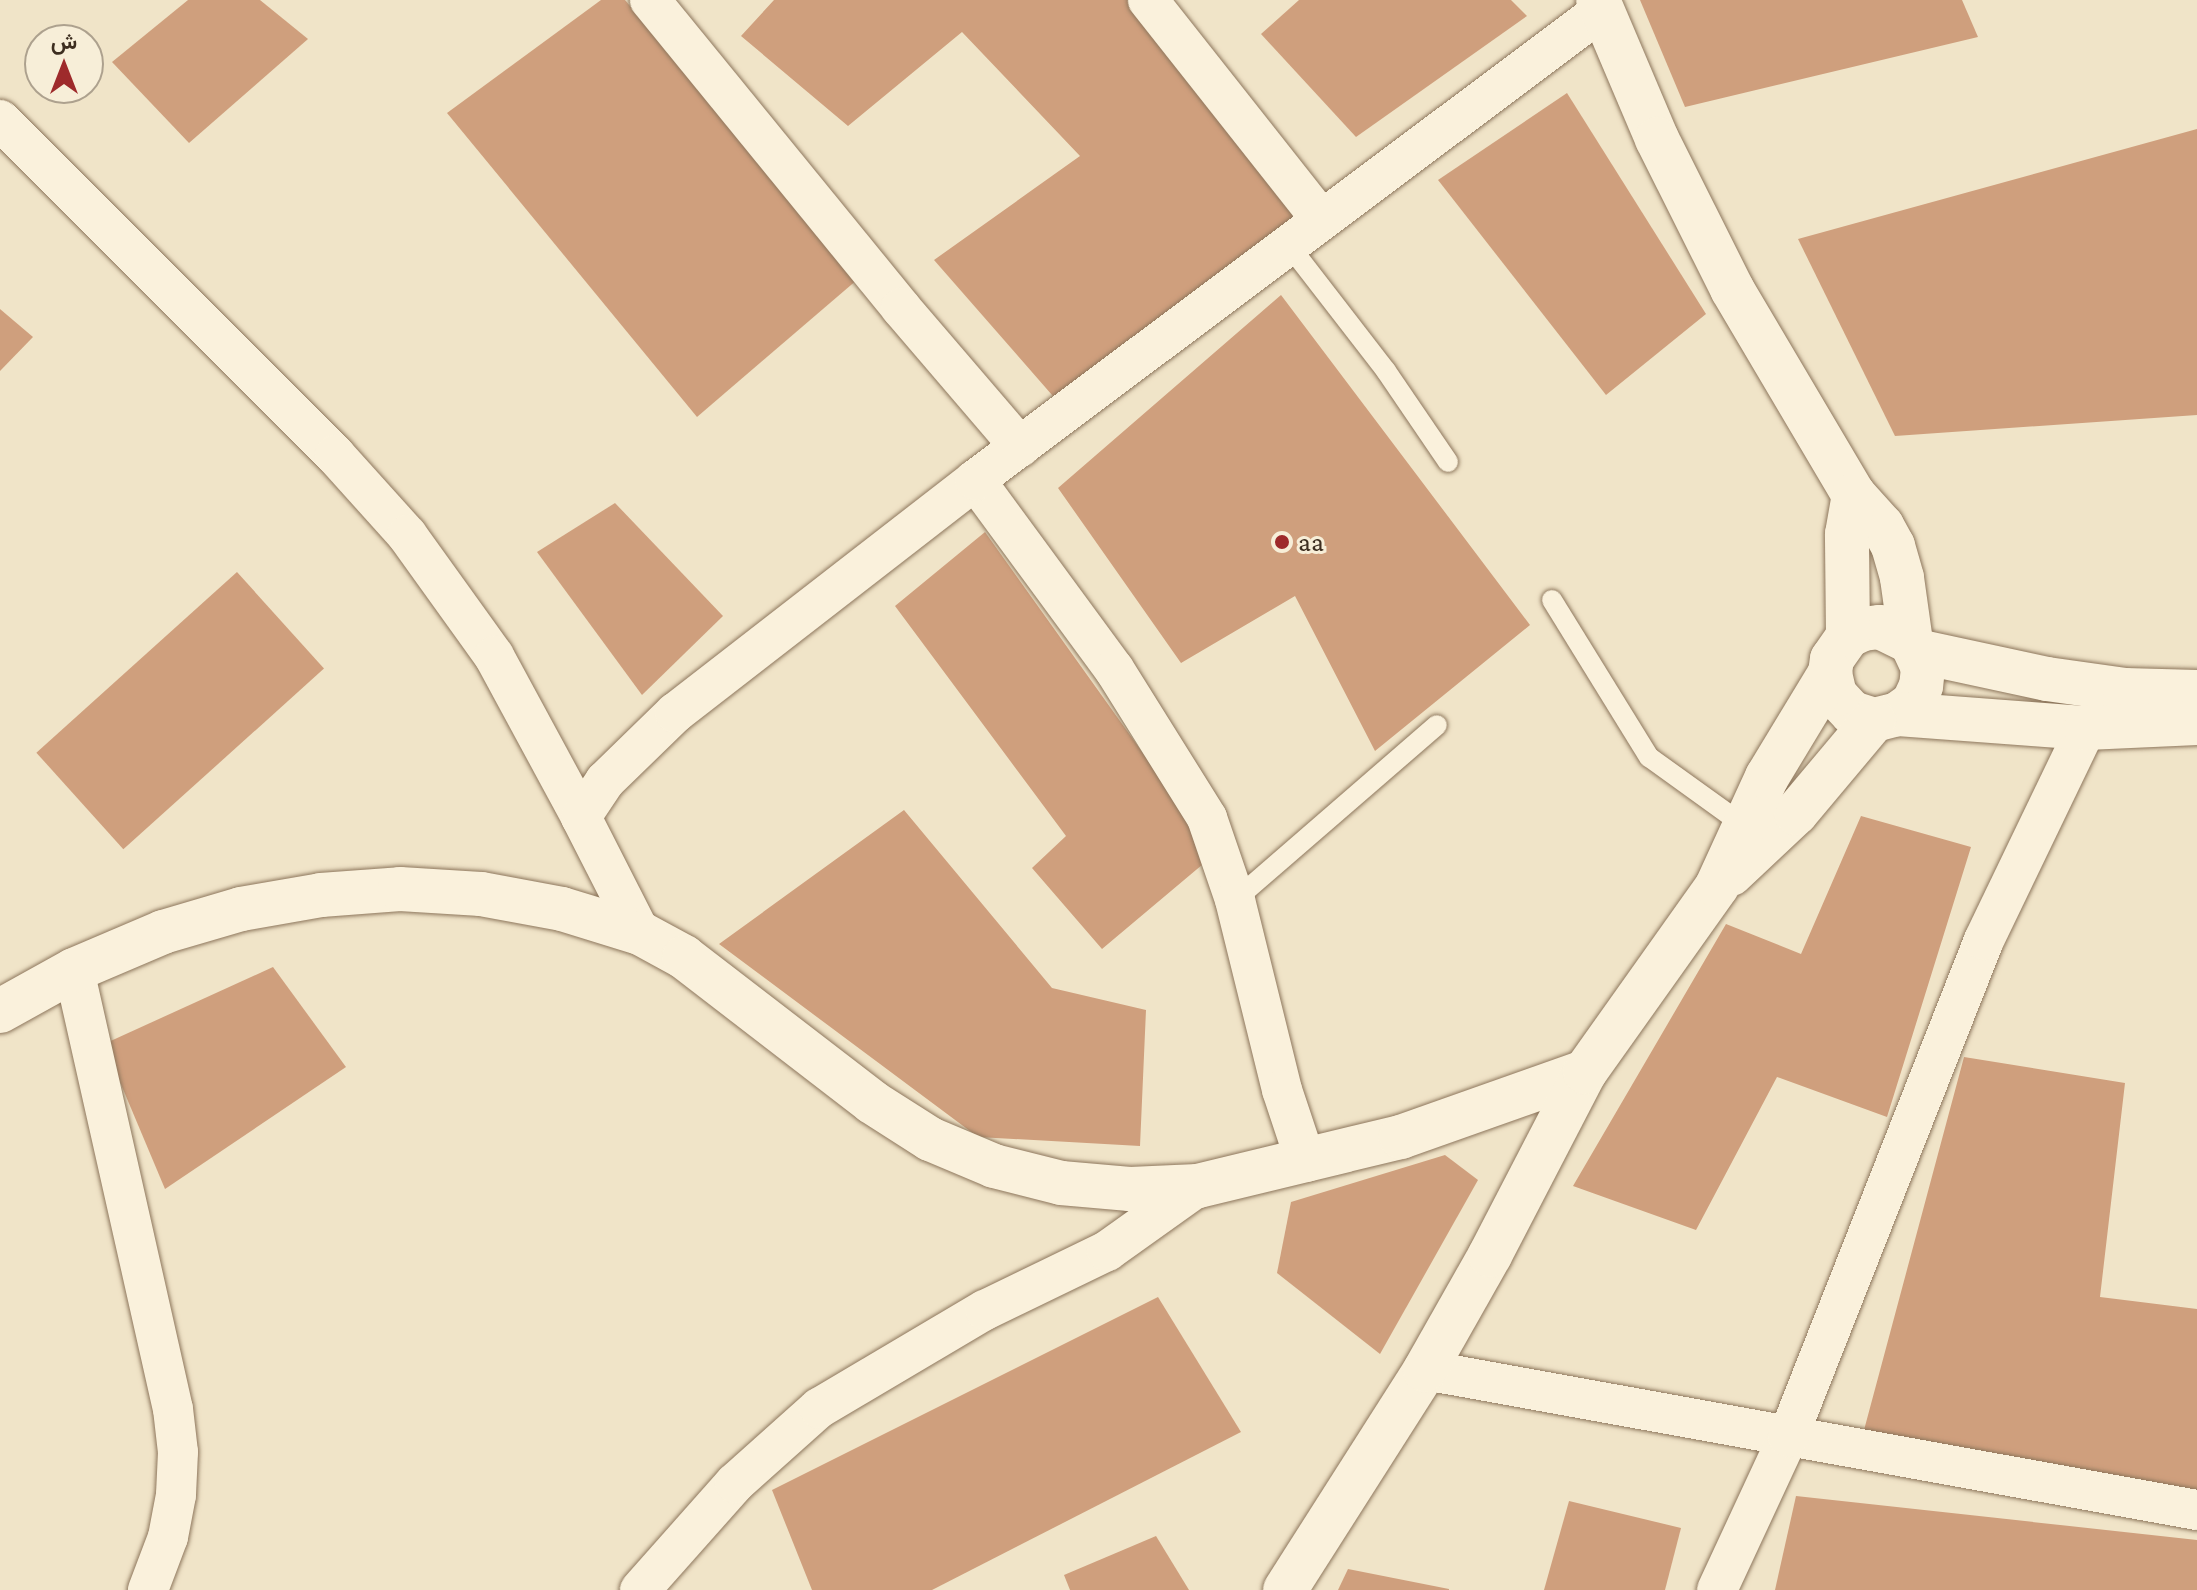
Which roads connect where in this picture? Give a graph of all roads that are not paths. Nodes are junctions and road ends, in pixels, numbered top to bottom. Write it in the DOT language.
graph roads {
  1 [pos="650,0"];
  2 [pos="1148,0"];
  3 [pos="1600,6"];
  4 [pos="0,120"];
  5 [pos="1321,219"];
  6 [pos="1288,244"];
  7 [pos="1020,447"];
  8 [pos="1448,462"];
  9 [pos="975,480"];
  10 [pos="1854,495"];
  11 [pos="1552,600"];
  12 [pos="1914,646"];
  13 [pos="1839,654"];
  14 [pos="2197,692"];
  15 [pos="1886,717"];
  16 [pos="2197,723"];
  17 [pos="1437,725"];
  18 [pos="2086,728"];
  19 [pos="581,817"];
  20 [pos="1747,819"];
  21 [pos="1717,886"];
  22 [pos="1235,900"];
  23 [pos="640,933"];
  24 [pos="74,970"];
  25 [pos="0,1011"];
  26 [pos="1585,1072"];
  27 [pos="1306,1162"];
  28 [pos="1198,1186"];
  29 [pos="1425,1370"];
  30 [pos="1788,1437"];
  31 [pos="2197,1510"];
  32 [pos="148,1590"];
  33 [pos="640,1590"];
  34 [pos="1285,1590"];
  35 [pos="1717,1590"];
  1 -- 7 [label="street"];
  2 -- 5 [label="street"];
  3 -- 5 [label="street"];
  3 -- 10 [label="street"];
  4 -- 19 [label="street"];
  5 -- 6 [label="street"];
  6 -- 7 [label="street"];
  6 -- 8 [label="lane"];
  7 -- 9 [label="street"];
  9 -- 19 [label="street"];
  9 -- 22 [label="street"];
  10 -- 12 [label="street"];
  10 -- 13 [label="street"];
  11 -- 20 [label="lane"];
  12 -- 13 [label="street"];
  12 -- 14 [label="street"];
  12 -- 15 [label="street"];
  13 -- 15 [label="street"];
  13 -- 20 [label="street"];
  15 -- 18 [label="street"];
  15 -- 21 [label="street"];
  16 -- 18 [label="street"];
  17 -- 22 [label="lane"];
  18 -- 30 [label="street"];
  19 -- 23 [label="street"];
  20 -- 21 [label="street"];
  21 -- 26 [label="street"];
  22 -- 27 [label="street"];
  23 -- 24 [label="street"];
  23 -- 28 [label="street"];
  24 -- 25 [label="street"];
  24 -- 32 [label="street"];
  26 -- 27 [label="street"];
  26 -- 29 [label="street"];
  27 -- 28 [label="street"];
  28 -- 33 [label="street"];
  29 -- 30 [label="street"];
  29 -- 34 [label="street"];
  30 -- 31 [label="street"];
  30 -- 35 [label="street"];
}
